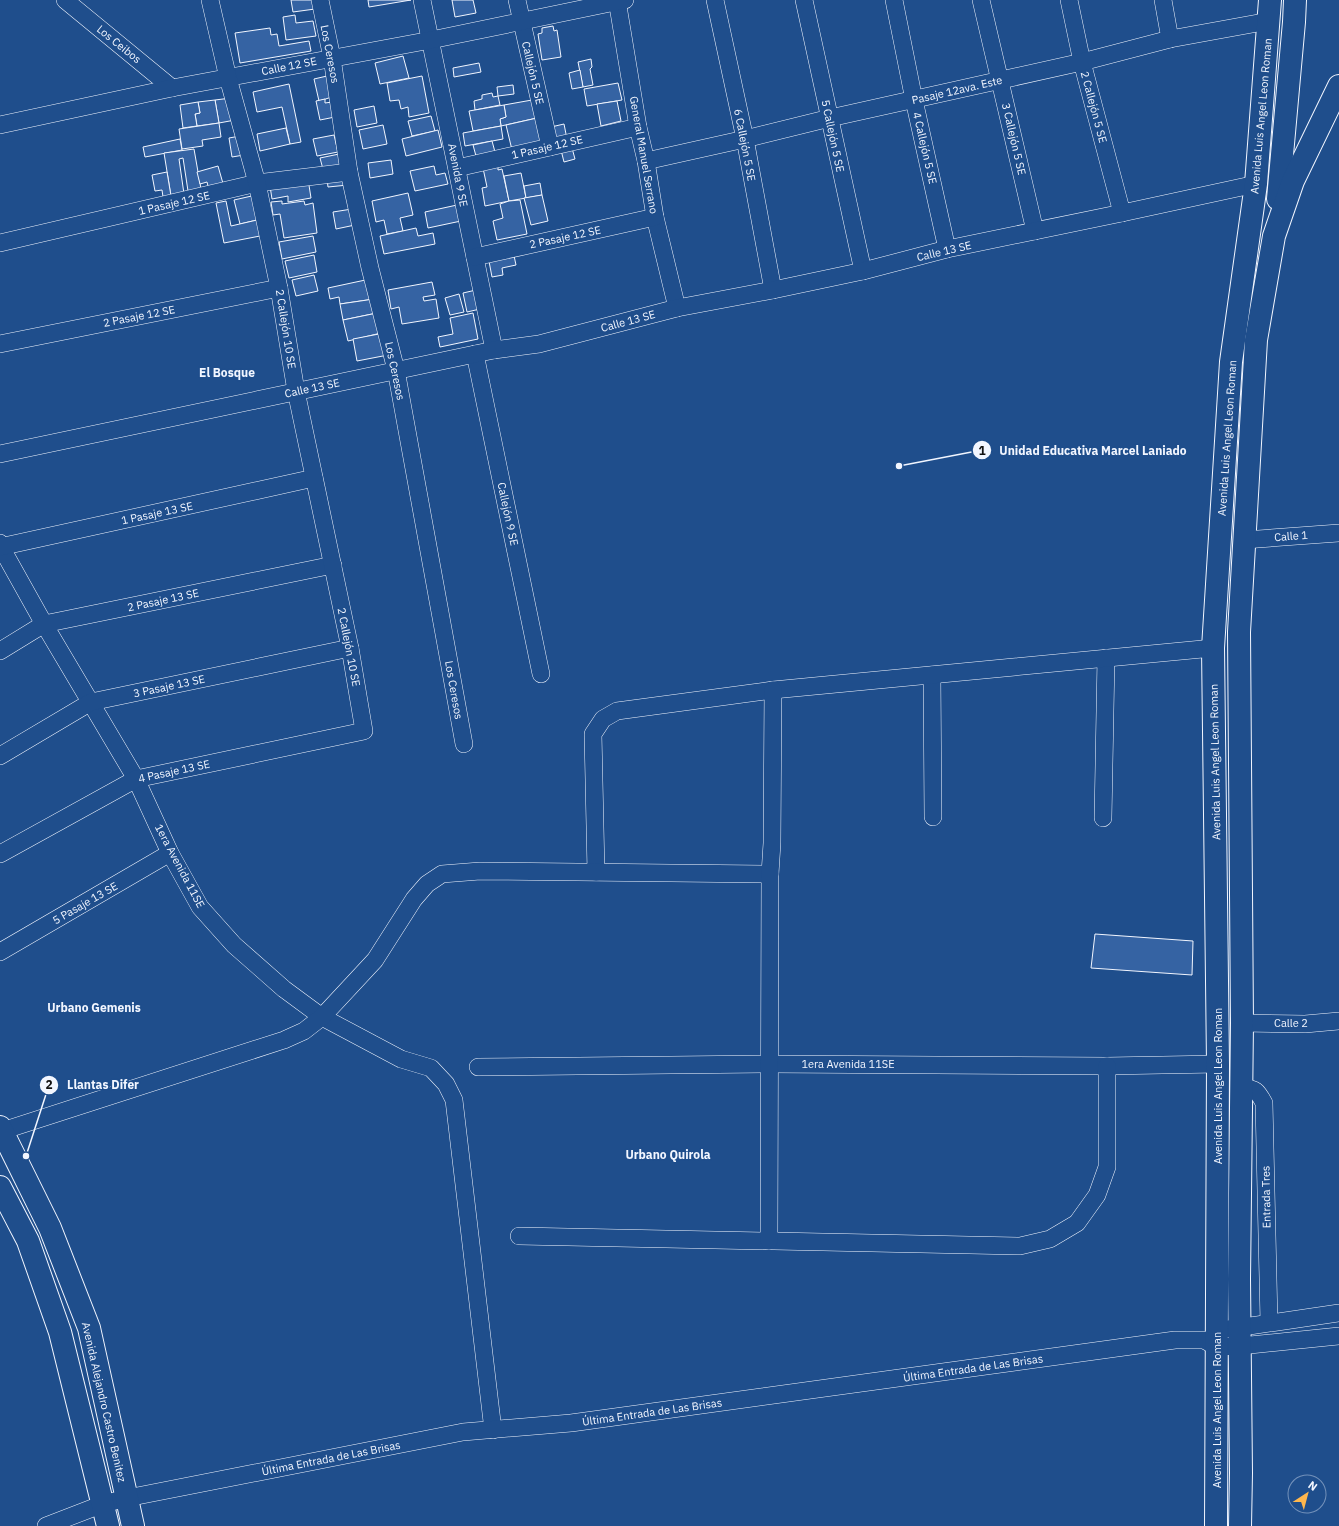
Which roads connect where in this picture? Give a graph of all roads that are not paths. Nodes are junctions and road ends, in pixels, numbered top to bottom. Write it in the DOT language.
graph roads {
  1 [pos="66,0"];
  2 [pos="210,0"];
  3 [pos="320,0"];
  4 [pos="422,0"];
  5 [pos="517,0"];
  6 [pos="715,0"];
  7 [pos="804,0"];
  8 [pos="894,0"];
  9 [pos="981,0"];
  10 [pos="1069,0"];
  11 [pos="1163,0"];
  12 [pos="1295,0"];
  13 [pos="620,1"];
  14 [pos="1269,11"];
  15 [pos="522,21"];
  16 [pos="1170,39"];
  17 [pos="431,40"];
  18 [pos="332,58"];
  19 [pos="1082,62"];
  20 [pos="228,78"];
  21 [pos="1000,81"];
  22 [pos="1339,86"];
  23 [pos="172,88"];
  24 [pos="914,100"];
  25 [pos="830,118"];
  26 [pos="0,125"];
  27 [pos="638,127"];
  28 [pos="745,139"];
  29 [pos="550,147"];
  30 [pos="646,160"];
  31 [pos="457,168"];
  32 [pos="349,172"];
  33 [pos="258,183"];
  34 [pos="1256,184"];
  35 [pos="1122,213"];
  36 [pos="655,217"];
  37 [pos="1035,231"];
  38 [pos="1274,236"];
  39 [pos="0,243"];
  40 [pos="947,249"];
  41 [pos="475,257"];
  42 [pos="863,271"];
  43 [pos="279,288"];
  44 [pos="773,290"];
  45 [pos="677,308"];
  46 [pos="0,344"];
  47 [pos="494,350"];
  48 [pos="475,354"];
  49 [pos="396,370"];
  50 [pos="296,391"];
  51 [pos="0,454"];
  52 [pos="314,478"];
  53 [pos="1339,533"];
  54 [pos="1244,540"];
  55 [pos="0,546"];
  56 [pos="333,565"];
  57 [pos="44,624"];
  58 [pos="350,648"];
  59 [pos="1213,648"];
  60 [pos="0,651"];
  61 [pos="1106,658"];
  62 [pos="541,674"];
  63 [pos="932,675"];
  64 [pos="774,690"];
  65 [pos="91,702"];
  66 [pos="364,731"];
  67 [pos="464,744"];
  68 [pos="0,756"];
  69 [pos="136,779"];
  70 [pos="933,817"];
  71 [pos="1103,818"];
  72 [pos="170,853"];
  73 [pos="0,854"];
  74 [pos="596,872"];
  75 [pos="770,874"];
  76 [pos="0,952"];
  77 [pos="322,1017"];
  78 [pos="1339,1021"];
  79 [pos="1242,1022"];
  80 [pos="770,1064"];
  81 [pos="1218,1064"];
  82 [pos="1107,1066"];
  83 [pos="478,1067"];
  84 [pos="1241,1087"];
  85 [pos="1,1129"];
  86 [pos="0,1187"];
  87 [pos="519,1236"];
  88 [pos="769,1241"];
  89 [pos="1339,1314"];
  90 [pos="1269,1322"];
  91 [pos="1339,1336"];
  92 [pos="1240,1337"];
  93 [pos="1213,1339"];
  94 [pos="493,1430"];
  95 [pos="126,1498"];
  96 [pos="103,1504"];
  97 [pos="46,1526"];
  98 [pos="108,1526"];
  99 [pos="132,1526"];
  100 [pos="1216,1526"];
  101 [pos="1240,1526"];
  1 -- 23 [label="street, Los Ceibos"];
  2 -- 20 [label="street, 2 Callejón 10 SE"];
  3 -- 18 [label="street, Los Ceresos"];
  4 -- 17 [label="street, Avenida 9 SE"];
  5 -- 15 [label="street, Callejón 5 SE"];
  6 -- 28 [label="street, 6 Callejón 5 SE"];
  7 -- 25 [label="street, 5 Callejón 5 SE"];
  8 -- 24 [label="street, 4 Callejón 5 SE"];
  9 -- 21 [label="street, 3 Callejón 5 SE"];
  10 -- 19 [label="street, 2 Callejón 5 SE"];
  11 -- 16 [label="street"];
  12 -- 38 [label="main road, Avenida Luis Angel Leon Roman"];
  13 -- 15 [label="street, Calle 12 SE"];
  13 -- 27 [label="street, General Manuel Serrano"];
  14 -- 16 [label="street, Pasaje 12ava. Este"];
  14 -- 34 [label="main road, Avenida Luis Angel Leon Roman"];
  15 -- 17 [label="street, Calle 12 SE"];
  15 -- 29 [label="street, Callejón 5 SE"];
  16 -- 19 [label="street, Pasaje 12ava. Este"];
  17 -- 18 [label="street, Calle 12 SE"];
  17 -- 31 [label="street, Avenida 9 SE"];
  18 -- 20 [label="street, Calle 12 SE"];
  18 -- 32 [label="street, Los Ceresos"];
  19 -- 21 [label="street, Pasaje 12ava. Este"];
  19 -- 35 [label="street, 2 Callejón 5 SE"];
  20 -- 23 [label="street, Calle 12 SE"];
  20 -- 33 [label="street, 2 Callejón 10 SE"];
  21 -- 24 [label="street, Pasaje 12ava. Este"];
  21 -- 37 [label="street, 3 Callejón 5 SE"];
  22 -- 38 [label="main road, Avenida Luis Angel Leon Roman"];
  23 -- 26 [label="street, Calle 12 SE"];
  24 -- 25 [label="street, Pasaje 12ava. Este"];
  24 -- 40 [label="street, 4 Callejón 5 SE"];
  25 -- 28 [label="street, Pasaje 12ava. Este"];
  25 -- 42 [label="street, 5 Callejón 5 SE"];
  27 -- 29 [label="street, 1 Pasaje 12 SE"];
  27 -- 30 [label="street, General Manuel Serrano"];
  28 -- 30 [label="street, Pasaje 12ava. Este"];
  28 -- 44 [label="street, 6 Callejón 5 SE"];
  29 -- 31 [label="street, 1 Pasaje 12 SE"];
  30 -- 36 [label="street, General Manuel Serrano"];
  31 -- 41 [label="street, Avenida 9 SE"];
  32 -- 33 [label="street, 1 Pasaje 12 SE"];
  32 -- 49 [label="street, Los Ceresos"];
  33 -- 39 [label="street, 1 Pasaje 12 SE"];
  33 -- 43 [label="street, 2 Callejón 10 SE"];
  34 -- 35 [label="street, Calle 13 SE"];
  34 -- 59 [label="main road, Avenida Luis Angel Leon Roman"];
  35 -- 37 [label="street, Calle 13 SE"];
  36 -- 41 [label="street, 2 Pasaje 12 SE"];
  36 -- 45 [label="street, General Manuel Serrano"];
  37 -- 40 [label="street, Calle 13 SE"];
  38 -- 54 [label="main road, Avenida Luis Angel Leon Roman"];
  40 -- 42 [label="street, Calle 13 SE"];
  41 -- 47 [label="street, Avenida 9 SE"];
  42 -- 44 [label="street, Calle 13 SE"];
  43 -- 46 [label="street, 2 Pasaje 12 SE"];
  43 -- 50 [label="street, 2 Callejón 10 SE"];
  44 -- 45 [label="street, Calle 13 SE"];
  45 -- 47 [label="street, Calle 13 SE"];
  47 -- 48 [label="street, Calle 13 SE"];
  48 -- 49 [label="street, Calle 13 SE"];
  48 -- 62 [label="street, Callejón 9 SE"];
  49 -- 50 [label="street, Calle 13 SE"];
  49 -- 67 [label="street, Los Ceresos"];
  50 -- 51 [label="street, Calle 13 SE"];
  50 -- 52 [label="street, 2 Callejón 10 SE"];
  52 -- 55 [label="street, 1 Pasaje 13 SE"];
  52 -- 56 [label="street, 2 Callejón 10 SE"];
  53 -- 54 [label="street, Calle 1"];
  54 -- 79 [label="main road, Avenida Luis Angel Leon Roman"];
  55 -- 57 [label="street, 1era Avenida 11SE"];
  56 -- 57 [label="street, 2 Pasaje 13 SE"];
  56 -- 58 [label="street, 2 Callejón 10 SE"];
  57 -- 60 [label="street, 2 Pasaje 13 SE"];
  57 -- 65 [label="street, 1era Avenida 11SE"];
  58 -- 65 [label="street, 3 Pasaje 13 SE"];
  58 -- 66 [label="street, 2 Callejón 10 SE"];
  59 -- 61 [label="street"];
  59 -- 81 [label="main road, Avenida Luis Angel Leon Roman"];
  61 -- 63 [label="street"];
  61 -- 71 [label="street"];
  63 -- 64 [label="street"];
  63 -- 70 [label="street"];
  64 -- 74 [label="street"];
  64 -- 75 [label="street"];
  65 -- 68 [label="street, 3 Pasaje 13 SE"];
  65 -- 69 [label="street, 1era Avenida 11SE"];
  66 -- 69 [label="street, 4 Pasaje 13 SE"];
  69 -- 72 [label="street, 1era Avenida 11SE"];
  69 -- 73 [label="street, 4 Pasaje 13 SE"];
  72 -- 76 [label="street, 5 Pasaje 13 SE"];
  72 -- 77 [label="street, 1era Avenida 11SE"];
  74 -- 75 [label="street"];
  74 -- 77 [label="street"];
  75 -- 80 [label="street"];
  77 -- 85 [label="street"];
  77 -- 94 [label="street, 1era Avenida 11SE"];
  78 -- 79 [label="street, Calle 2"];
  79 -- 84 [label="main road, Avenida Luis Angel Leon Roman"];
  80 -- 82 [label="street, 1era Avenida 11SE"];
  80 -- 83 [label="street, 1era Avenida 11SE"];
  80 -- 88 [label="street"];
  81 -- 82 [label="street, 1era Avenida 11SE"];
  81 -- 93 [label="main road, Avenida Luis Angel Leon Roman"];
  82 -- 88 [label="street"];
  84 -- 90 [label="street, Entrada Tres"];
  84 -- 92 [label="main road, Avenida Luis Angel Leon Roman"];
  85 -- 95 [label="main road, Avenida Alejandro Castro Benitez"];
  86 -- 96 [label="main road"];
  87 -- 88 [label="street"];
  89 -- 90 [label="street, Última Entrada de Las Brisas"];
  90 -- 92 [label="street, Última Entrada de Las Brisas"];
  91 -- 92 [label="street, Última Entrada de Las Brisas"];
  92 -- 93 [label="street, Última Entrada de Las Brisas"];
  92 -- 101 [label="main road, Avenida Luis Angel Leon Roman"];
  93 -- 94 [label="street, Última Entrada de Las Brisas"];
  93 -- 100 [label="main road, Avenida Luis Angel Leon Roman"];
  94 -- 95 [label="street, Última Entrada de Las Brisas"];
  95 -- 96 [label="street, Última Entrada de Las Brisas"];
  95 -- 99 [label="main road, Avenida Alejandro Castro Benitez"];
  96 -- 97 [label="street, Última Entrada de Las Brisas"];
  96 -- 98 [label="main road"];
}
